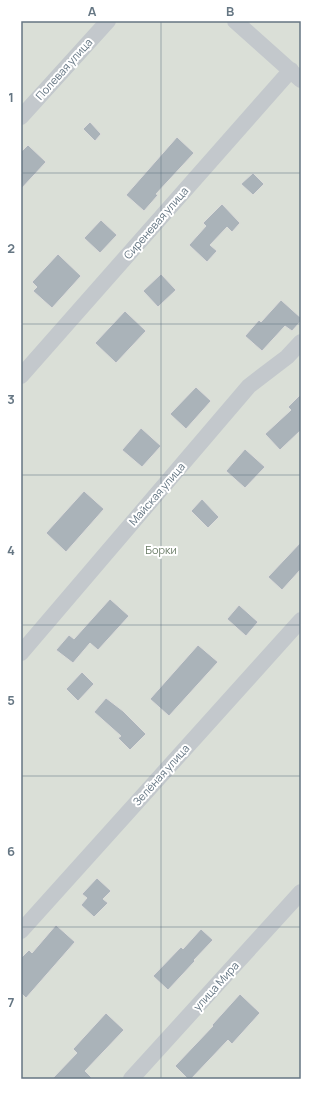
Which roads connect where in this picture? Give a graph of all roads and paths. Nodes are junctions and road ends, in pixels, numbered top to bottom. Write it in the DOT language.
graph roads {
  1 [pos="108,21"];
  2 [pos="234,21"];
  3 [pos="296,75"];
  4 [pos="21,117"];
  5 [pos="301,342"];
  6 [pos="21,376"];
  7 [pos="301,620"];
  8 [pos="21,653"];
  9 [pos="301,892"];
  10 [pos="21,931"];
  11 [pos="131,1079"];
  1 -- 4 [label="street, Полевая улица"];
  2 -- 3 [label="street"];
  3 -- 6 [label="street, Сиреневая улица"];
  5 -- 8 [label="street, Майская улица"];
  7 -- 10 [label="street, Зелёная улица"];
  9 -- 11 [label="street, улица Мира"];
}
